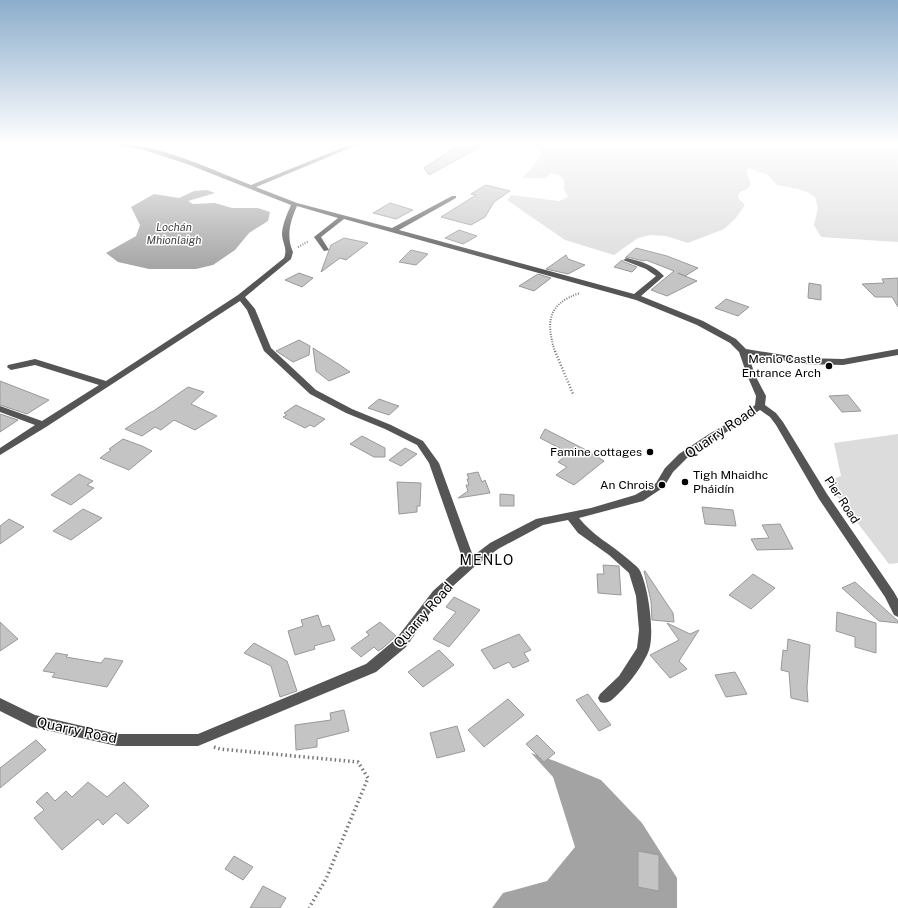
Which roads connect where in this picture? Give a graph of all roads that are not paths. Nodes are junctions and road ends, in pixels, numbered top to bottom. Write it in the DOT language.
graph roads {
  1 [pos="248,185"];
  2 [pos="256,185"];
  3 [pos="252,187"];
  4 [pos="454,197"];
  5 [pos="295,204"];
  6 [pos="343,216"];
  7 [pos="394,230"];
  8 [pos="326,250"];
  9 [pos="627,260"];
  10 [pos="635,297"];
  11 [pos="241,298"];
  12 [pos="743,351"];
  13 [pos="898,352"];
  14 [pos="11,367"];
  15 [pos="107,384"];
  16 [pos="760,406"];
  17 [pos="0,409"];
  18 [pos="43,425"];
  19 [pos="0,452"];
  20 [pos="570,516"];
  21 [pos="470,564"];
  22 [pos="898,612"];
  23 [pos="605,698"];
  24 [pos="0,704"];
  1 -- 3 [label="street"];
  2 -- 3 [label="street"];
  3 -- 5 [label="street"];
  4 -- 7 [label="street"];
  5 -- 6 [label="street"];
  5 -- 11 [label="street"];
  6 -- 7 [label="street"];
  6 -- 8 [label="street"];
  7 -- 10 [label="street"];
  9 -- 10 [label="street"];
  10 -- 12 [label="street"];
  11 -- 15 [label="street"];
  11 -- 21 [label="street"];
  12 -- 13 [label="street"];
  12 -- 16 [label="street, Quarry Road"];
  14 -- 15 [label="street"];
  15 -- 18 [label="street"];
  16 -- 20 [label="street, Quarry Road"];
  16 -- 22 [label="street, Pier Road"];
  17 -- 18 [label="street"];
  18 -- 19 [label="street"];
  20 -- 21 [label="street, Quarry Road"];
  20 -- 23 [label="street"];
  21 -- 24 [label="street, Quarry Road"];
}
